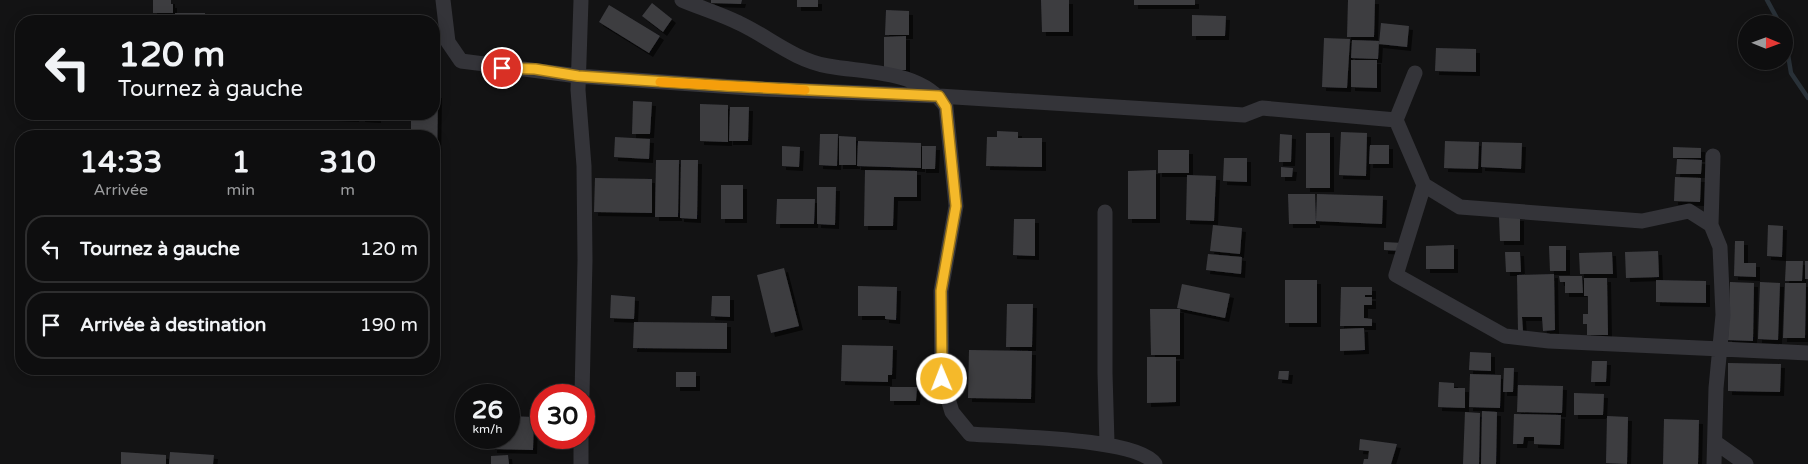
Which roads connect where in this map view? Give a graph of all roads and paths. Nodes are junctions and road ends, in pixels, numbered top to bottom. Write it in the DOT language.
graph roads {
  1 [pos="443,0"];
  2 [pos="581,0"];
  3 [pos="682,0"];
  4 [pos="1415,73"];
  5 [pos="578,76"];
  6 [pos="939,96"];
  7 [pos="1396,120"];
  8 [pos="1713,156"];
  9 [pos="1424,185"];
  10 [pos="1105,212"];
  11 [pos="1711,225"];
  12 [pos="1720,350"];
  13 [pos="1808,354"];
  14 [pos="582,384"];
  15 [pos="1715,442"];
  16 [pos="1107,443"];
  17 [pos="581,449"];
  18 [pos="581,464"];
  19 [pos="1155,464"];
  20 [pos="1714,464"];
  21 [pos="1746,464"];
  1 -- 5 [label="street"];
  2 -- 5 [label="street"];
  3 -- 6 [label="street"];
  4 -- 7 [label="street"];
  5 -- 6 [label="street"];
  5 -- 14 [label="street"];
  6 -- 7 [label="street"];
  6 -- 16 [label="street"];
  7 -- 9 [label="street"];
  8 -- 11 [label="street"];
  9 -- 11 [label="street"];
  9 -- 12 [label="street"];
  10 -- 16 [label="street"];
  11 -- 12 [label="street"];
  12 -- 13 [label="street"];
  12 -- 15 [label="street"];
  15 -- 20 [label="street"];
  15 -- 21 [label="street"];
  16 -- 19 [label="street"];
  17 -- 18 [label="street"];
}
